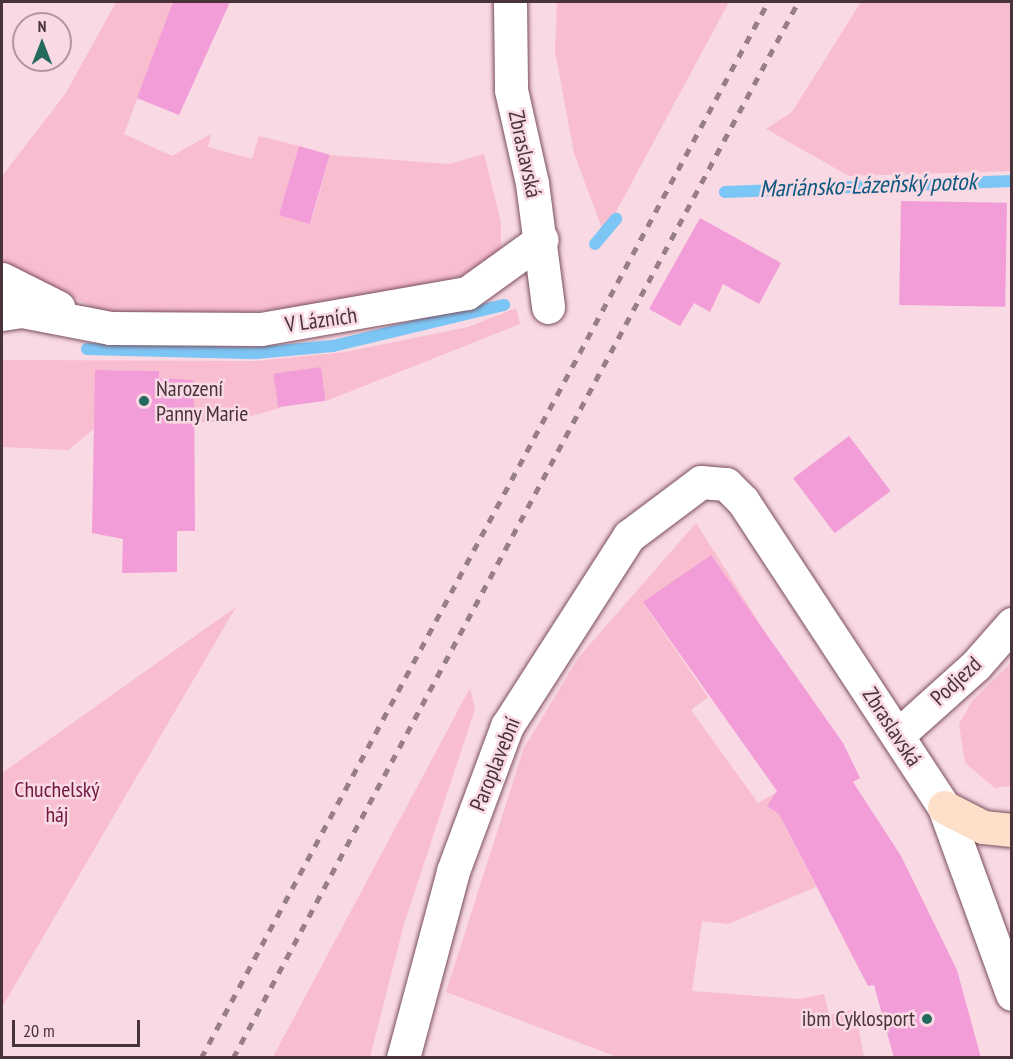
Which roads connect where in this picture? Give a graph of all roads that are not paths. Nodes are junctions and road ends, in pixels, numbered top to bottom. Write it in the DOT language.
graph roads {
  1 [pos="510,2"];
  2 [pos="542,239"];
  3 [pos="2,279"];
  4 [pos="548,307"];
  5 [pos="2,314"];
  6 [pos="83,320"];
  7 [pos="726,484"];
  8 [pos="1011,624"];
  9 [pos="898,735"];
  10 [pos="944,807"];
  11 [pos="1011,830"];
  12 [pos="1011,994"];
  13 [pos="403,1058"];
  1 -- 2 [label="street, Zbraslavská"];
  2 -- 4 [label="street, Zbraslavská"];
  2 -- 6 [label="street, V Lázních"];
  3 -- 6 [label="street, V Lázních"];
  5 -- 6 [label="street, V Lázních"];
  7 -- 9 [label="street, Zbraslavská"];
  7 -- 13 [label="street, Paroplavební"];
  8 -- 9 [label="street, Podjezd"];
  9 -- 10 [label="street, Zbraslavská"];
  10 -- 11 [label="main road"];
  10 -- 12 [label="street, Zbraslavská"];
}
